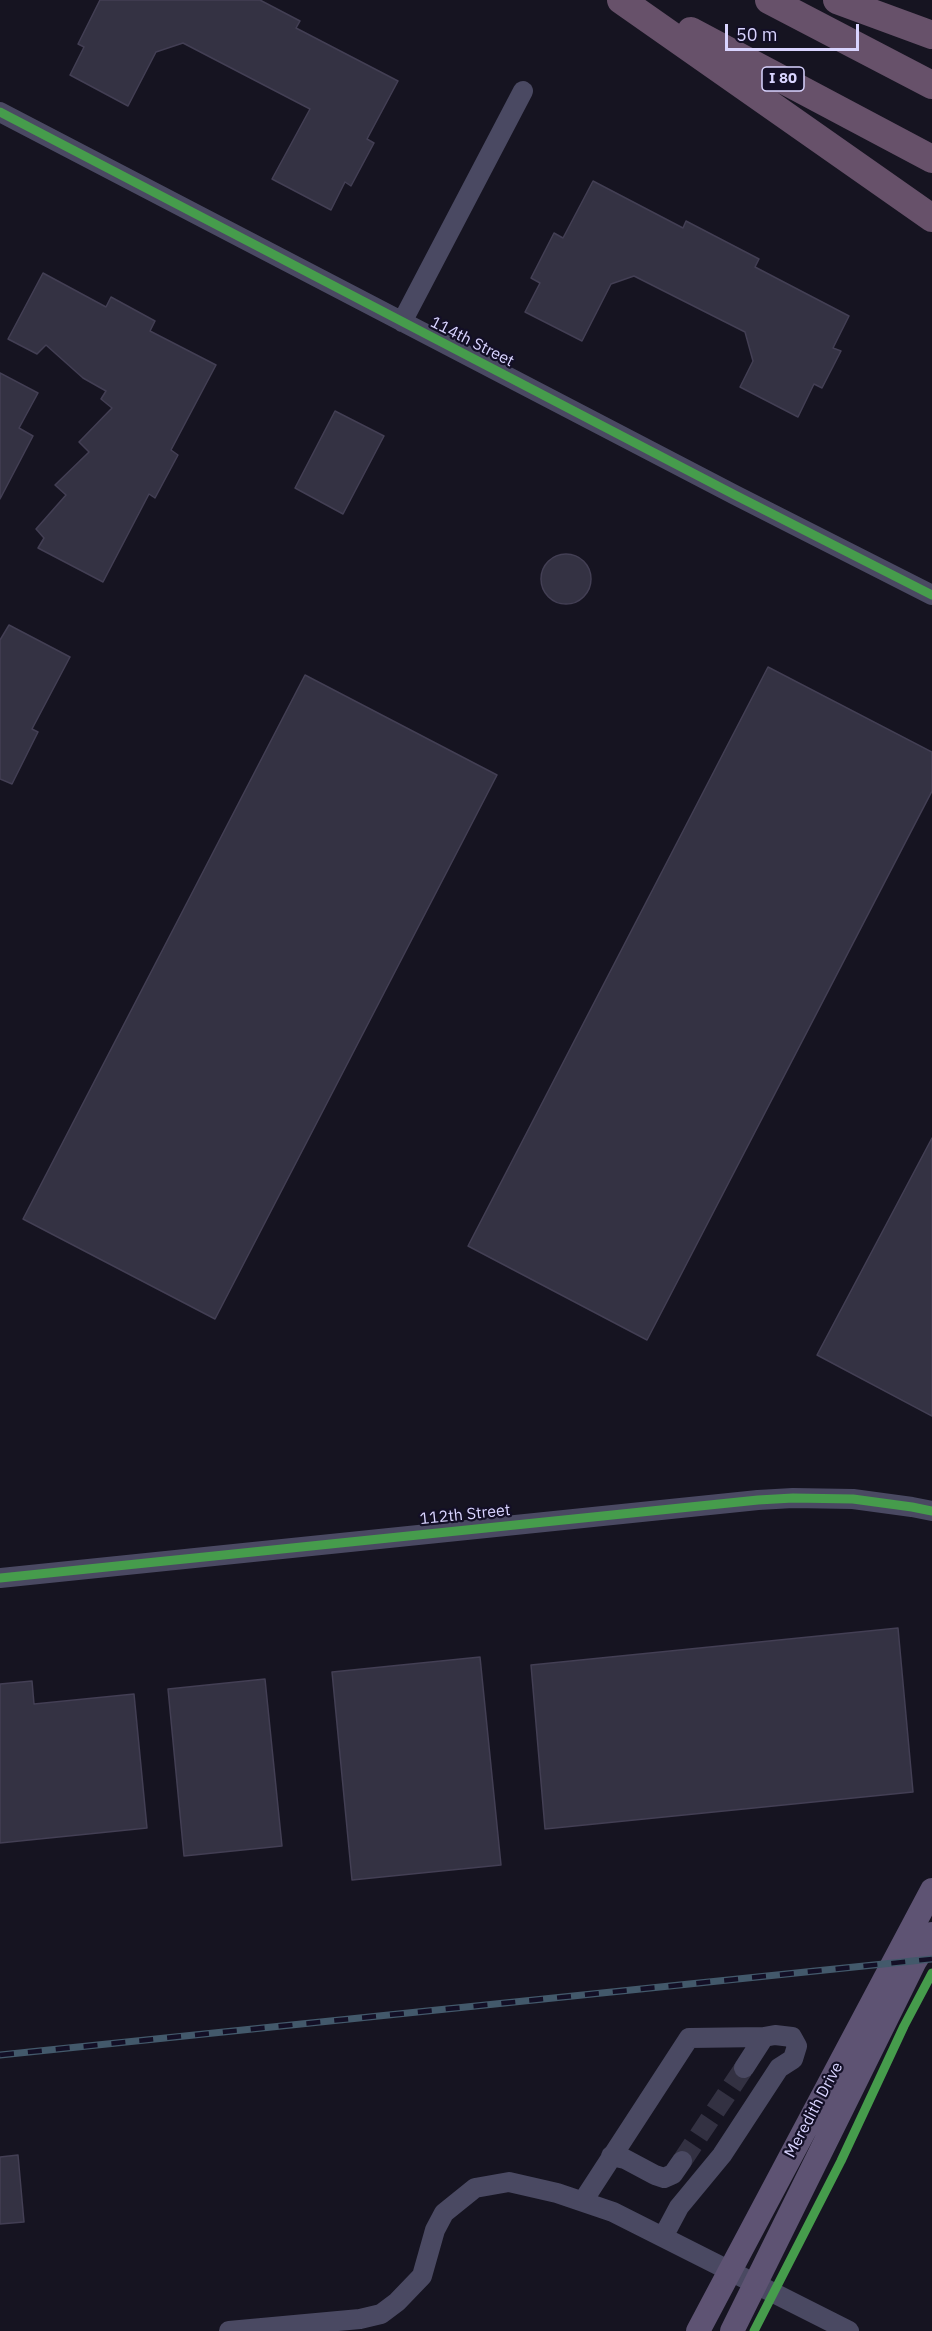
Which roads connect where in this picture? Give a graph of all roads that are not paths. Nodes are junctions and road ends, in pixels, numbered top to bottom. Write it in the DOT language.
graph roads {
  1 [pos="621,0"];
  2 [pos="634,0"];
  3 [pos="770,0"];
  4 [pos="837,0"];
  5 [pos="932,35"];
  6 [pos="932,85"];
  7 [pos="523,91"];
  8 [pos="0,112"];
  9 [pos="932,159"];
  10 [pos="932,218"];
  11 [pos="402,322"];
  12 [pos="932,595"];
  13 [pos="932,1511"];
  14 [pos="0,1578"];
  15 [pos="932,1890"];
  16 [pos="932,1934"];
  17 [pos="764,2037"];
  18 [pos="744,2068"];
  19 [pos="611,2156"];
  20 [pos="682,2161"];
  21 [pos="584,2201"];
  22 [pos="663,2237"];
  23 [pos="730,2272"];
  24 [pos="756,2285"];
  25 [pos="364,2325"];
  26 [pos="229,2331"];
  27 [pos="698,2331"];
  28 [pos="732,2331"];
  29 [pos="849,2331"];
  1 -- 10 [label="highway"];
  2 -- 9 [label="highway, I 80"];
  3 -- 6 [label="highway"];
  4 -- 5 [label="highway"];
  7 -- 11 [label="street"];
  8 -- 11 [label="street, 114th Street"];
  11 -- 12 [label="street, 114th Street"];
  13 -- 14 [label="street, 112th Street"];
  15 -- 23 [label="main road, Meredith Drive"];
  16 -- 24 [label="main road, Meredith Drive"];
  17 -- 18 [label="street"];
  17 -- 19 [label="street"];
  17 -- 22 [label="street"];
  19 -- 20 [label="street"];
  19 -- 21 [label="street"];
  21 -- 22 [label="street"];
  21 -- 25 [label="street"];
  22 -- 23 [label="street"];
  23 -- 24 [label="street"];
  23 -- 27 [label="main road, Meredith Drive"];
  24 -- 28 [label="main road, Meredith Drive"];
  24 -- 29 [label="street"];
  25 -- 26 [label="street"];
}
